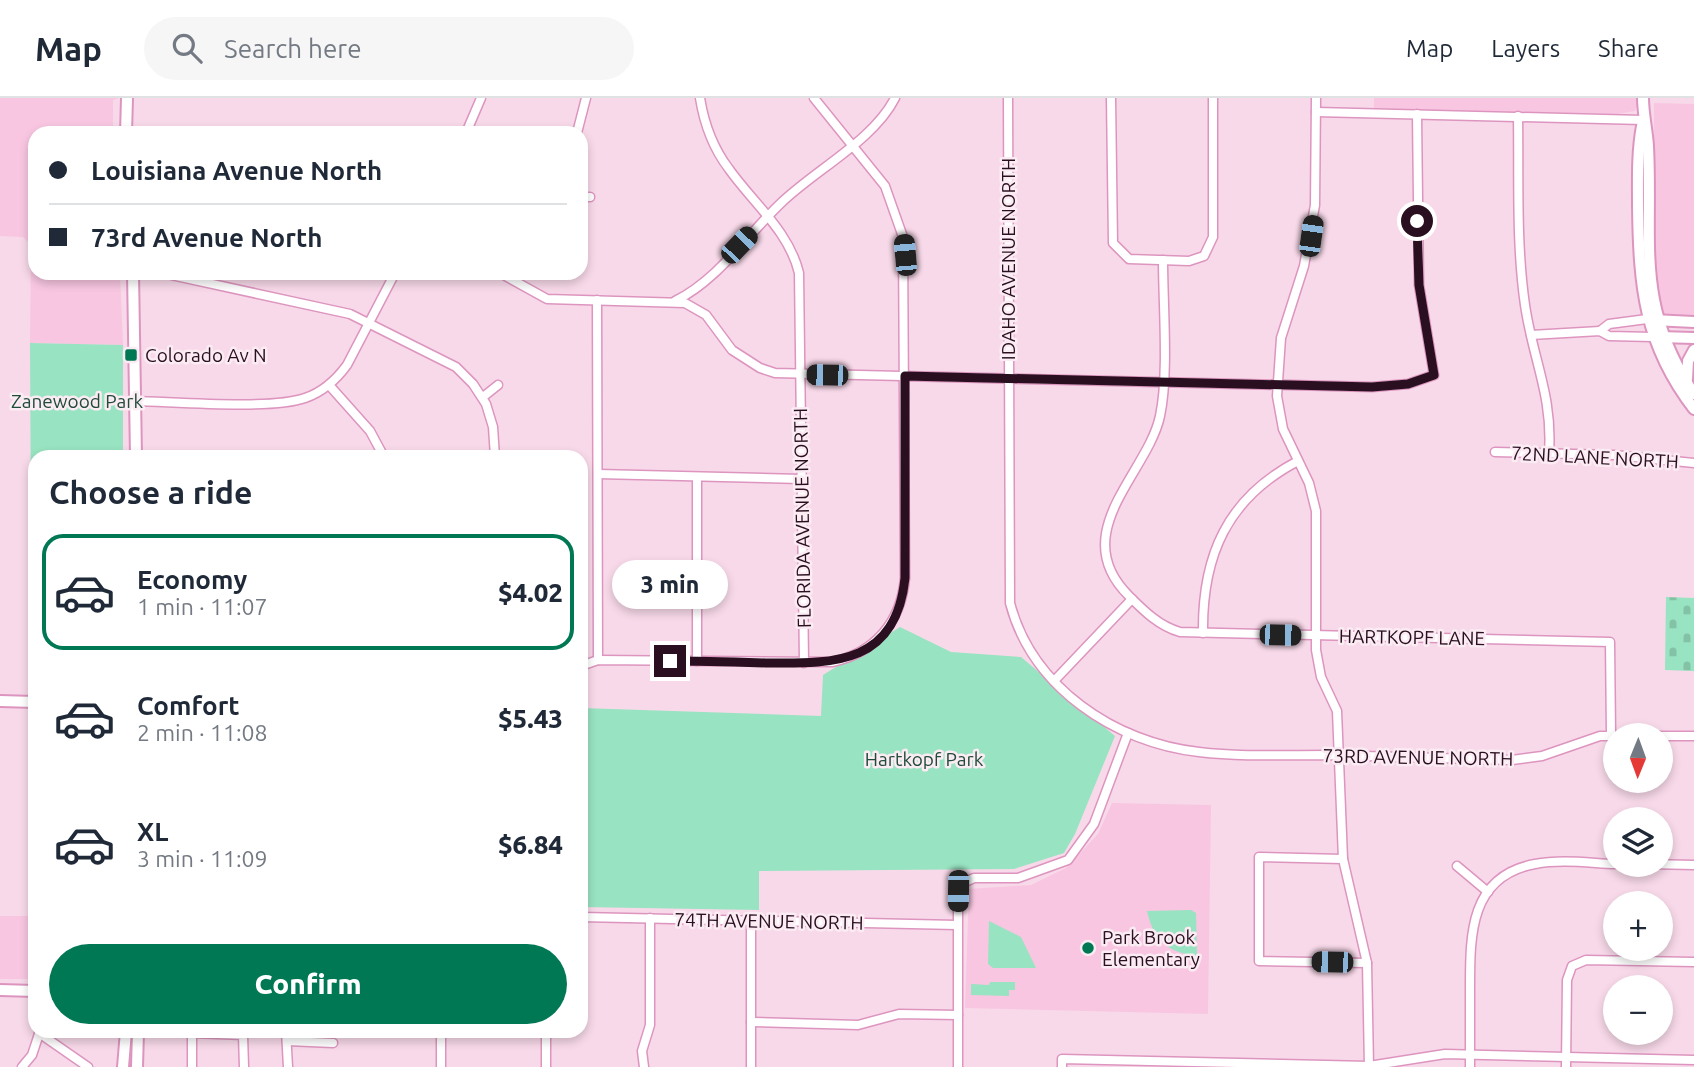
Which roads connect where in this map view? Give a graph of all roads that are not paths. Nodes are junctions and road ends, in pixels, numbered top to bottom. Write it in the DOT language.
graph roads {
  1 [pos="127,98"];
  2 [pos="481,98"];
  3 [pos="586,98"];
  4 [pos="700,98"];
  5 [pos="814,98"];
  6 [pos="895,98"];
  7 [pos="1008,98"];
  8 [pos="1111,98"];
  9 [pos="1213,98"];
  10 [pos="1316,98"];
  11 [pos="1643,98"];
  12 [pos="1316,112"];
  13 [pos="1417,114"];
  14 [pos="1518,116"];
  15 [pos="1643,120"];
  16 [pos="126,126"];
  17 [pos="469,126"];
  18 [pos="579,126"];
  19 [pos="852,144"];
  20 [pos="767,217"];
  21 [pos="1163,261"];
  22 [pos="132,280"];
  23 [pos="194,280"];
  24 [pos="391,280"];
  25 [pos="513,280"];
  26 [pos="597,300"];
  27 [pos="673,301"];
  28 [pos="1652,320"];
  29 [pos="1694,322"];
  30 [pos="369,323"];
  31 [pos="1600,331"];
  32 [pos="1531,335"];
  33 [pos="1658,337"];
  34 [pos="1694,338"];
  35 [pos="1694,350"];
  36 [pos="801,374"];
  37 [pos="905,376"];
  38 [pos="1008,379"];
  39 [pos="1162,382"];
  40 [pos="1277,384"];
  41 [pos="329,385"];
  42 [pos="498,385"];
  43 [pos="1691,389"];
  44 [pos="483,397"];
  45 [pos="136,401"];
  46 [pos="1694,409"];
  47 [pos="136,450"];
  48 [pos="380,450"];
  49 [pos="494,450"];
  50 [pos="1495,452"];
  51 [pos="1549,453"];
  52 [pos="1298,461"];
  53 [pos="1694,463"];
  54 [pos="598,474"];
  55 [pos="696,477"];
  56 [pos="801,479"];
  57 [pos="1132,599"];
  58 [pos="1203,633"];
  59 [pos="1316,635"];
  60 [pos="598,660"];
  61 [pos="697,661"];
  62 [pos="804,663"];
  63 [pos="588,664"];
  64 [pos="1054,681"];
  65 [pos="0,701"];
  66 [pos="28,702"];
  67 [pos="1611,723"];
  68 [pos="1128,733"];
  69 [pos="1673,735"];
  70 [pos="1603,736"];
  71 [pos="1694,736"];
  72 [pos="1140,737"];
  73 [pos="1339,756"];
  74 [pos="1343,859"];
  75 [pos="1603,864"];
  76 [pos="1673,865"];
  77 [pos="1694,865"];
  78 [pos="1457,866"];
  79 [pos="1488,892"];
  80 [pos="588,917"];
  81 [pos="650,918"];
  82 [pos="751,921"];
  83 [pos="957,925"];
  84 [pos="1694,962"];
  85 [pos="1367,963"];
  86 [pos="0,990"];
  87 [pos="28,991"];
  88 [pos="958,1015"];
  89 [pos="751,1022"];
  90 [pos="38,1038"];
  91 [pos="48,1038"];
  92 [pos="125,1038"];
  93 [pos="138,1038"];
  94 [pos="193,1038"];
  95 [pos="243,1038"];
  96 [pos="287,1038"];
  97 [pos="441,1038"];
  98 [pos="546,1038"];
  99 [pos="287,1041"];
  100 [pos="333,1043"];
  101 [pos="1470,1055"];
  102 [pos="1566,1057"];
  103 [pos="1694,1060"];
  104 [pos="1062,1063"];
  105 [pos="1163,1064"];
  106 [pos="1263,1066"];
  107 [pos="22,1067"];
  108 [pos="88,1067"];
  109 [pos="123,1067"];
  110 [pos="137,1067"];
  111 [pos="192,1067"];
  112 [pos="244,1067"];
  113 [pos="288,1067"];
  114 [pos="441,1067"];
  115 [pos="546,1067"];
  116 [pos="643,1067"];
  117 [pos="751,1067"];
  118 [pos="958,1067"];
  119 [pos="1368,1067"];
  120 [pos="1470,1067"];
  121 [pos="1566,1067"];
  1 -- 16 [label="street"];
  2 -- 17 [label="street"];
  3 -- 18 [label="street"];
  4 -- 20 [label="street, FLORIDA AVENUE NORTH"];
  5 -- 19 [label="street"];
  6 -- 19 [label="street"];
  7 -- 38 [label="street, IDAHO AVENUE NORTH"];
  8 -- 21 [label="street"];
  9 -- 21 [label="street"];
  10 -- 12 [label="street"];
  11 -- 15 [label="street"];
  12 -- 13 [label="street"];
  12 -- 40 [label="street"];
  13 -- 14 [label="street"];
  13 -- 40 [label="street"];
  14 -- 15 [label="street"];
  14 -- 32 [label="street"];
  15 -- 28 [label="street"];
  19 -- 20 [label="street"];
  19 -- 37 [label="street"];
  20 -- 27 [label="street"];
  20 -- 36 [label="street, FLORIDA AVENUE NORTH"];
  21 -- 39 [label="street, HARTKOPF LANE"];
  22 -- 45 [label="street"];
  23 -- 30 [label="street"];
  24 -- 30 [label="street"];
  25 -- 26 [label="street"];
  26 -- 27 [label="street"];
  26 -- 54 [label="street"];
  27 -- 36 [label="street"];
  28 -- 29 [label="street"];
  28 -- 31 [label="street"];
  28 -- 33 [label="street"];
  30 -- 41 [label="street"];
  30 -- 44 [label="street"];
  31 -- 32 [label="street"];
  31 -- 33 [label="street"];
  32 -- 51 [label="street"];
  33 -- 34 [label="street"];
  33 -- 43 [label="street"];
  33 -- 46 [label="street"];
  35 -- 43 [label="street"];
  36 -- 37 [label="street"];
  36 -- 56 [label="street, FLORIDA AVENUE NORTH"];
  37 -- 38 [label="street"];
  37 -- 62 [label="street"];
  38 -- 39 [label="street"];
  38 -- 64 [label="street, IDAHO AVENUE NORTH"];
  39 -- 40 [label="street"];
  39 -- 57 [label="street, HARTKOPF LANE"];
  40 -- 52 [label="street"];
  41 -- 45 [label="street"];
  41 -- 48 [label="street"];
  42 -- 44 [label="street"];
  44 -- 49 [label="street"];
  45 -- 47 [label="street"];
  50 -- 51 [label="street, 72ND LANE NORTH"];
  51 -- 53 [label="street, 72ND LANE NORTH"];
  52 -- 58 [label="street"];
  52 -- 59 [label="street"];
  54 -- 55 [label="street"];
  54 -- 60 [label="street"];
  55 -- 56 [label="street"];
  55 -- 61 [label="street"];
  56 -- 62 [label="street, FLORIDA AVENUE NORTH"];
  57 -- 58 [label="street, HARTKOPF LANE"];
  57 -- 64 [label="street"];
  58 -- 59 [label="street, HARTKOPF LANE"];
  59 -- 67 [label="street, HARTKOPF LANE"];
  59 -- 73 [label="street"];
  60 -- 61 [label="street"];
  60 -- 63 [label="street"];
  61 -- 62 [label="street"];
  64 -- 68 [label="street, IDAHO AVENUE NORTH"];
  65 -- 66 [label="street"];
  68 -- 72 [label="street, IDAHO AVENUE NORTH"];
  68 -- 83 [label="street"];
  69 -- 71 [label="street, 73RD AVENUE NORTH"];
  70 -- 73 [label="street, 73RD AVENUE NORTH"];
  72 -- 73 [label="street, 73RD AVENUE NORTH"];
  73 -- 74 [label="street"];
  74 -- 85 [label="street"];
  74 -- 85 [label="street"];
  75 -- 79 [label="street"];
  76 -- 77 [label="street"];
  78 -- 79 [label="street"];
  79 -- 101 [label="street"];
  80 -- 81 [label="street, 74TH AVENUE NORTH"];
  81 -- 82 [label="street, 74TH AVENUE NORTH"];
  81 -- 116 [label="street"];
  82 -- 83 [label="street, 74TH AVENUE NORTH"];
  82 -- 89 [label="street"];
  83 -- 88 [label="street"];
  84 -- 102 [label="street"];
  85 -- 119 [label="street"];
  86 -- 87 [label="street"];
  88 -- 89 [label="street"];
  88 -- 118 [label="street"];
  89 -- 117 [label="street"];
  90 -- 107 [label="street"];
  91 -- 108 [label="street"];
  92 -- 109 [label="street"];
  93 -- 110 [label="street"];
  94 -- 111 [label="street"];
  95 -- 112 [label="street"];
  96 -- 99 [label="street"];
  97 -- 114 [label="street"];
  98 -- 115 [label="street"];
  99 -- 100 [label="street"];
  99 -- 113 [label="street"];
  101 -- 102 [label="street"];
  101 -- 119 [label="street"];
  101 -- 120 [label="street"];
  102 -- 103 [label="street"];
  102 -- 121 [label="street"];
  104 -- 105 [label="street"];
  105 -- 106 [label="street"];
  106 -- 119 [label="street"];
}
